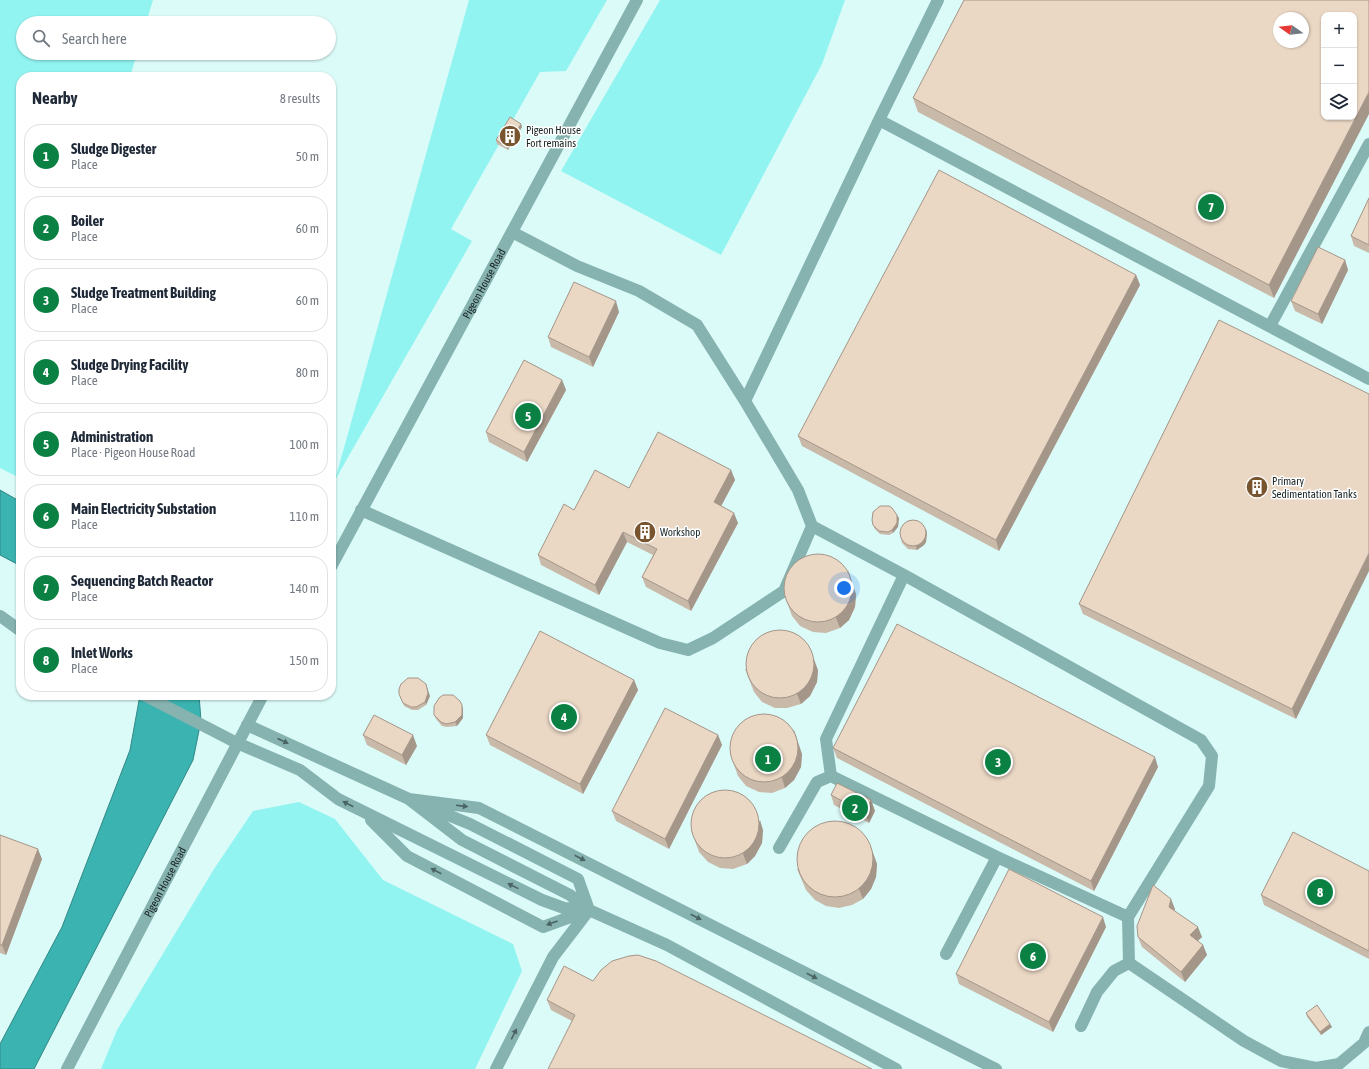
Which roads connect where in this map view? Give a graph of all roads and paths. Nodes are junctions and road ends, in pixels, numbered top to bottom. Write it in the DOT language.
graph roads {
  1 [pos="637,0"];
  2 [pos="938,0"];
  3 [pos="879,120"];
  4 [pos="1369,144"];
  5 [pos="512,232"];
  6 [pos="1270,326"];
  7 [pos="1369,379"];
  8 [pos="745,401"];
  9 [pos="361,510"];
  10 [pos="812,526"];
  11 [pos="336,558"];
  12 [pos="904,575"];
  13 [pos="0,616"];
  14 [pos="16,627"];
  15 [pos="154,700"];
  16 [pos="260,700"];
  17 [pos="247,725"];
  18 [pos="238,743"];
  19 [pos="831,776"];
  20 [pos="409,799"];
  21 [pos="364,812"];
  22 [pos="779,848"];
  23 [pos="998,857"];
  24 [pos="589,910"];
  25 [pos="1128,917"];
  26 [pos="946,954"];
  27 [pos="1129,963"];
  28 [pos="1081,1026"];
  29 [pos="1369,1032"];
  30 [pos="67,1069"];
  31 [pos="496,1069"];
  32 [pos="896,1069"];
  33 [pos="996,1069"];
  1 -- 5 [label="street, Pigeon House Road"];
  2 -- 3 [label="street"];
  3 -- 6 [label="street"];
  3 -- 8 [label="street"];
  4 -- 6 [label="street"];
  5 -- 8 [label="street"];
  5 -- 9 [label="street, Pigeon House Road"];
  6 -- 7 [label="street"];
  8 -- 10 [label="street"];
  9 -- 10 [label="street"];
  9 -- 11 [label="street, Pigeon House Road"];
  10 -- 12 [label="street"];
  12 -- 19 [label="street"];
  12 -- 25 [label="street"];
  13 -- 14 [label="street"];
  15 -- 18 [label="street"];
  16 -- 17 [label="street, Pigeon House Road"];
  17 -- 18 [label="street, Pigeon House Road"];
  17 -- 20 [label="street, one-way"];
  21 -- 18 [label="street, one-way"];
  18 -- 30 [label="street, Pigeon House Road"];
  19 -- 22 [label="street"];
  19 -- 23 [label="street"];
  20 -- 24 [label="street"];
  20 -- 24 [label="street"];
  20 -- 33 [label="street, one-way"];
  24 -- 21 [label="street, one-way"];
  24 -- 21 [label="street, one-way"];
  23 -- 25 [label="street"];
  23 -- 26 [label="street"];
  31 -- 24 [label="street, one-way"];
  24 -- 32 [label="street"];
  25 -- 27 [label="street"];
  27 -- 28 [label="street"];
  27 -- 29 [label="street"];
}
